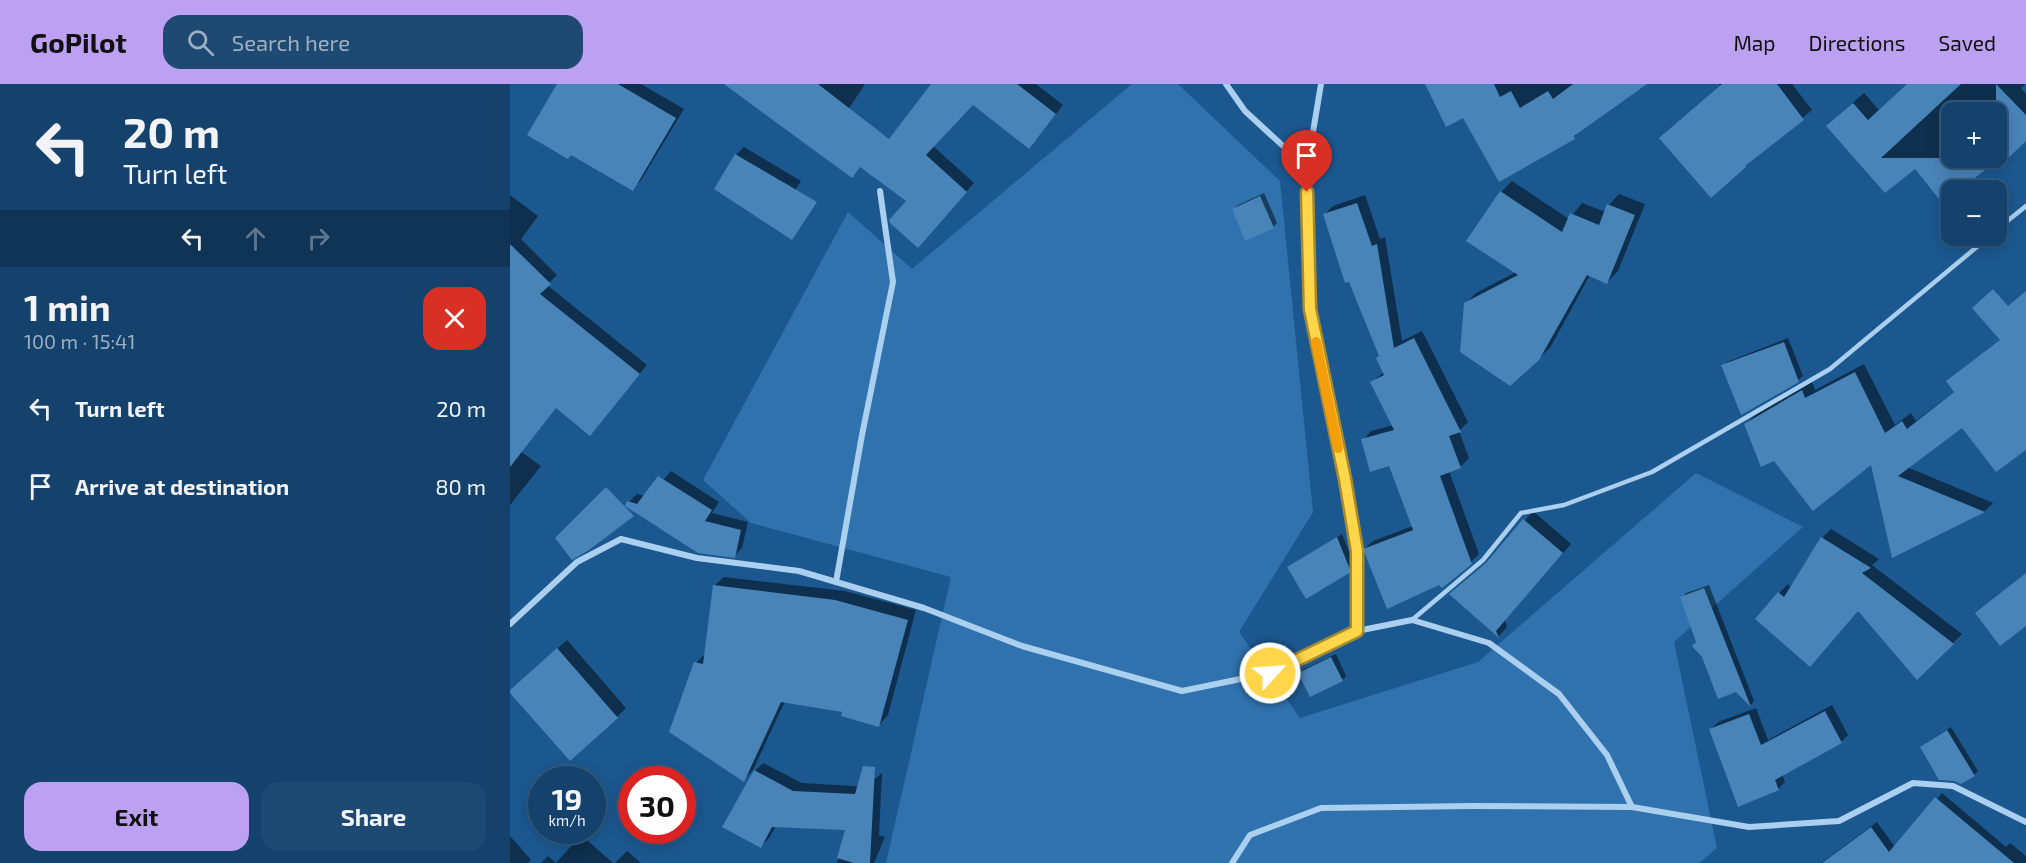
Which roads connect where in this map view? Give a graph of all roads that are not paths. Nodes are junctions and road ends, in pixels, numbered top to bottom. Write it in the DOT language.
graph roads {
  1 [pos="1226,84"];
  2 [pos="1321,84"];
  3 [pos="1307,168"];
  4 [pos="880,191"];
  5 [pos="2026,206"];
  6 [pos="2007,221"];
  7 [pos="1978,246"];
  8 [pos="836,582"];
  9 [pos="1412,620"];
  10 [pos="510,624"];
  11 [pos="1357,631"];
  12 [pos="1632,807"];
  13 [pos="2026,822"];
  14 [pos="1232,863"];
  1 -- 3 [label="street"];
  2 -- 3 [label="street"];
  3 -- 11 [label="street"];
  4 -- 8 [label="street"];
  5 -- 6 [label="lane"];
  7 -- 9 [label="lane"];
  8 -- 10 [label="street"];
  8 -- 11 [label="street"];
  9 -- 11 [label="street"];
  9 -- 12 [label="street"];
  12 -- 13 [label="street"];
  12 -- 14 [label="street"];
}
